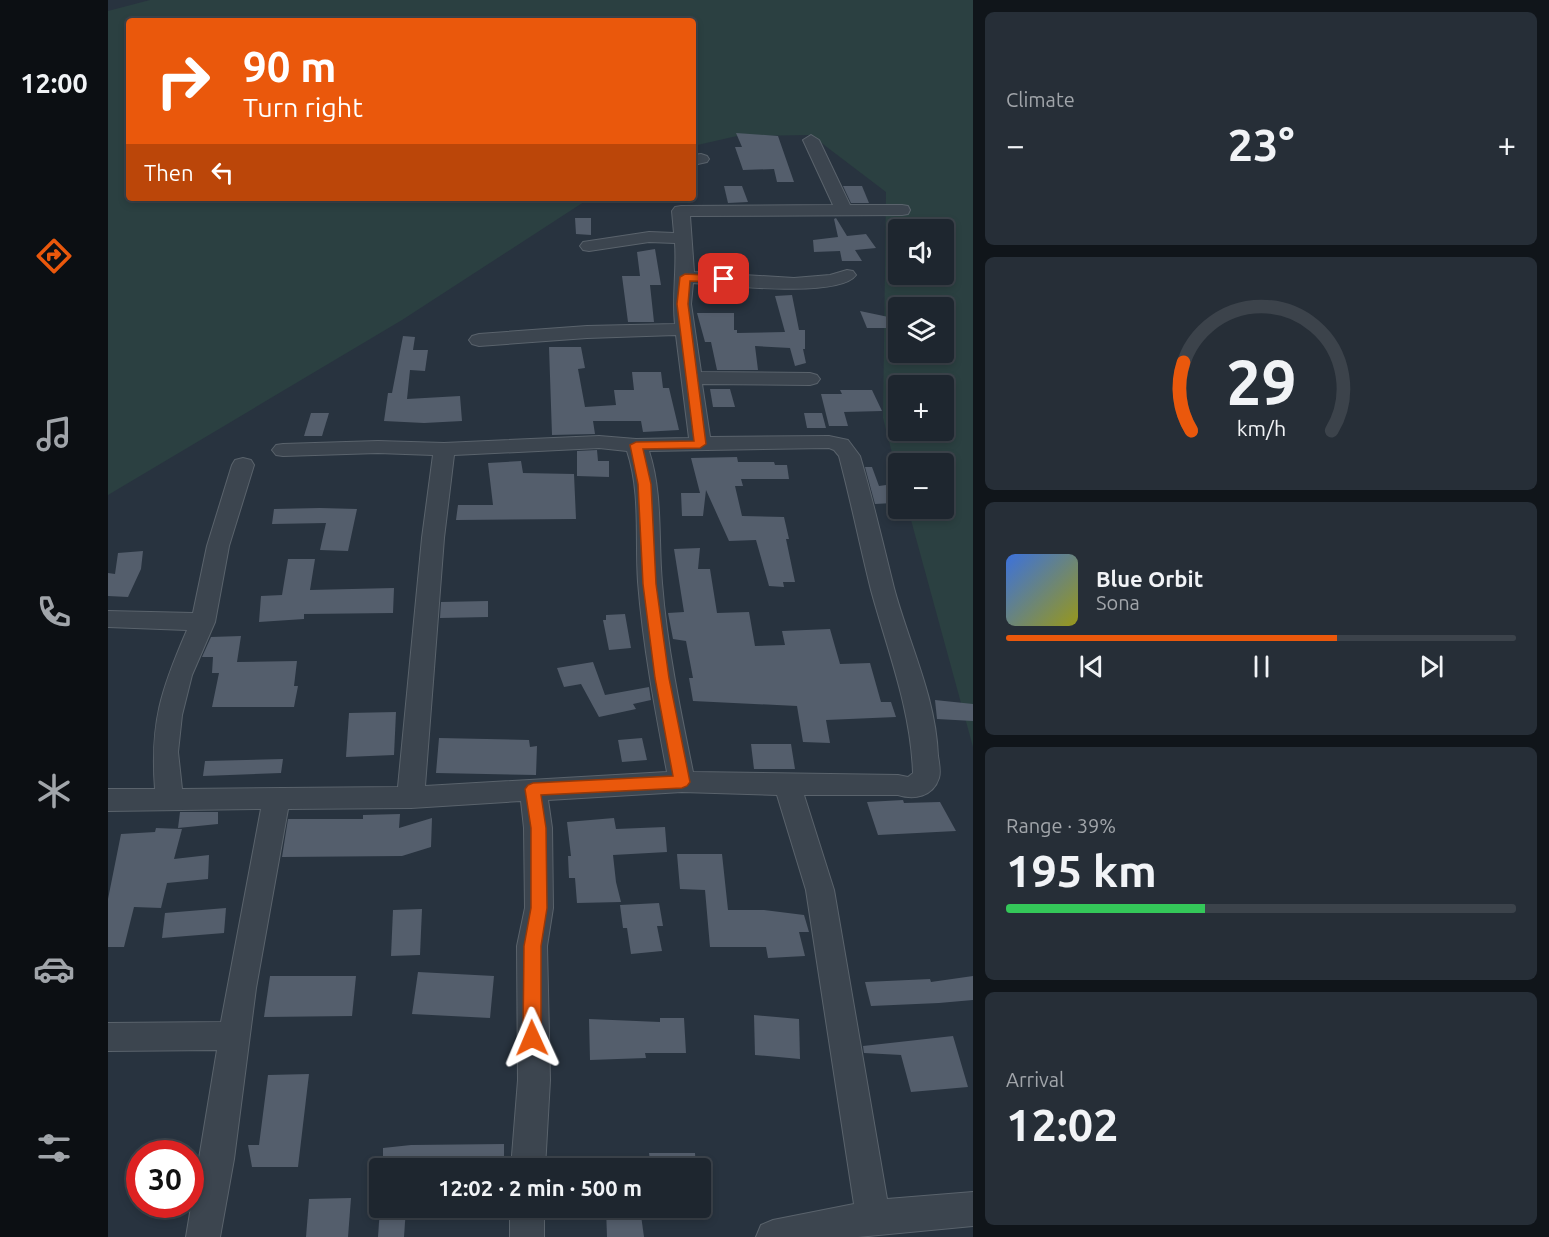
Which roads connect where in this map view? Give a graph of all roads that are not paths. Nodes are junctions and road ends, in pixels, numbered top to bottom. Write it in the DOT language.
graph roads {
  1 [pos="811,140"];
  2 [pos="681,204"];
  3 [pos="844,210"];
  4 [pos="902,210"];
  5 [pos="682,238"];
  6 [pos="589,246"];
  7 [pos="847,274"];
  8 [pos="685,277"];
  9 [pos="686,329"];
  10 [pos="479,340"];
  11 [pos="692,378"];
  12 [pos="810,379"];
  13 [pos="700,444"];
  14 [pos="636,445"];
  15 [pos="444,449"];
  16 [pos="283,450"];
  17 [pos="243,465"];
  18 [pos="108,619"];
  19 [pos="203,622"];
  20 [pos="682,782"];
  21 [pos="787,785"];
  22 [pos="533,789"];
  23 [pos="277,797"];
  24 [pos="411,797"];
  25 [pos="169,799"];
  26 [pos="108,800"];
  27 [pos="234,1036"];
  28 [pos="108,1037"];
  29 [pos="529,1158"];
  30 [pos="973,1209"];
  31 [pos="873,1217"];
  32 [pos="527,1218"];
  33 [pos="204,1237"];
  34 [pos="527,1237"];
  35 [pos="773,1237"];
  1 -- 3 [label="street"];
  2 -- 3 [label="street"];
  2 -- 5 [label="street"];
  3 -- 4 [label="street"];
  5 -- 6 [label="street"];
  5 -- 8 [label="street"];
  7 -- 8 [label="street"];
  8 -- 9 [label="street"];
  9 -- 10 [label="street"];
  9 -- 11 [label="street"];
  11 -- 12 [label="street"];
  11 -- 13 [label="street"];
  13 -- 14 [label="street"];
  13 -- 21 [label="street"];
  14 -- 15 [label="street"];
  14 -- 20 [label="street"];
  15 -- 16 [label="street"];
  15 -- 24 [label="street"];
  17 -- 19 [label="street"];
  18 -- 19 [label="street"];
  19 -- 25 [label="street"];
  20 -- 21 [label="street"];
  20 -- 22 [label="street"];
  21 -- 31 [label="street"];
  22 -- 24 [label="street"];
  22 -- 29 [label="street"];
  23 -- 24 [label="street"];
  23 -- 25 [label="street"];
  23 -- 27 [label="street"];
  25 -- 26 [label="street"];
  27 -- 28 [label="street"];
  27 -- 33 [label="street"];
  30 -- 31 [label="street"];
  31 -- 35 [label="street"];
  32 -- 34 [label="street"];
}
